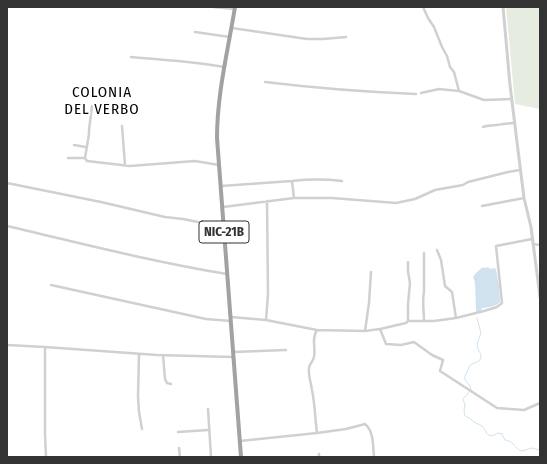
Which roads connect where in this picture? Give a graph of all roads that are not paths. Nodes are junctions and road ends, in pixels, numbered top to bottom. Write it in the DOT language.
graph roads {
  1 [pos="213,7"];
  2 [pos="423,7"];
  3 [pos="503,7"];
  4 [pos="234,8"];
  5 [pos="231,28"];
  6 [pos="195,32"];
  7 [pos="230,37"];
  8 [pos="346,37"];
  9 [pos="131,57"];
  10 [pos="224,67"];
  11 [pos="265,82"];
  12 [pos="459,91"];
  13 [pos="421,93"];
  14 [pos="416,94"];
  15 [pos="512,99"];
  16 [pos="92,106"];
  17 [pos="514,122"];
  18 [pos="122,126"];
  19 [pos="483,127"];
  20 [pos="74,145"];
  21 [pos="86,147"];
  22 [pos="68,158"];
  23 [pos="85,158"];
  24 [pos="125,164"];
  25 [pos="220,165"];
  26 [pos="520,170"];
  27 [pos="292,181"];
  28 [pos="342,181"];
  29 [pos="7,183"];
  30 [pos="221,186"];
  31 [pos="294,198"];
  32 [pos="524,198"];
  33 [pos="267,201"];
  34 [pos="482,206"];
  35 [pos="223,207"];
  36 [pos="7,226"];
  37 [pos="224,227"];
  38 [pos="532,239"];
  39 [pos="533,244"];
  40 [pos="540,245"];
  41 [pos="437,250"];
  42 [pos="424,253"];
  43 [pos="408,262"];
  44 [pos="371,272"];
  45 [pos="228,274"];
  46 [pos="51,284"];
  47 [pos="540,297"];
  48 [pos="456,318"];
  49 [pos="231,319"];
  50 [pos="266,320"];
  51 [pos="408,321"];
  52 [pos="424,321"];
  53 [pos="380,329"];
  54 [pos="317,330"];
  55 [pos="365,331"];
  56 [pos="7,345"];
  57 [pos="45,346"];
  58 [pos="286,350"];
  59 [pos="139,354"];
  60 [pos="163,355"];
  61 [pos="234,355"];
  62 [pos="171,384"];
  63 [pos="540,403"];
  64 [pos="208,409"];
  65 [pos="142,428"];
  66 [pos="208,430"];
  67 [pos="178,432"];
  68 [pos="317,434"];
  69 [pos="240,441"];
  70 [pos="178,448"];
  71 [pos="46,457"];
  72 [pos="180,457"];
  73 [pos="211,457"];
  74 [pos="241,457"];
  75 [pos="374,457"];
  1 -- 4 [label="street"];
  2 -- 12 [label="street"];
  3 -- 15 [label="street"];
  4 -- 5 [label="highway, NIC-21B"];
  5 -- 7 [label="highway, NIC-21B"];
  5 -- 8 [label="street"];
  6 -- 7 [label="street"];
  7 -- 10 [label="highway, NIC-21B"];
  9 -- 10 [label="street"];
  10 -- 25 [label="highway, NIC-21B"];
  11 -- 14 [label="street"];
  12 -- 13 [label="street"];
  12 -- 15 [label="street"];
  15 -- 17 [label="street"];
  16 -- 21 [label="street"];
  17 -- 19 [label="street"];
  17 -- 26 [label="street"];
  18 -- 24 [label="street"];
  20 -- 21 [label="street"];
  21 -- 23 [label="street"];
  22 -- 23 [label="street"];
  23 -- 24 [label="street"];
  24 -- 25 [label="street"];
  25 -- 30 [label="highway, NIC-21B"];
  26 -- 31 [label="street"];
  26 -- 32 [label="street"];
  27 -- 28 [label="street"];
  27 -- 30 [label="street"];
  27 -- 31 [label="street"];
  29 -- 37 [label="street"];
  30 -- 35 [label="highway, NIC-21B"];
  31 -- 33 [label="street"];
  32 -- 34 [label="street"];
  32 -- 38 [label="street"];
  33 -- 35 [label="street"];
  33 -- 50 [label="street"];
  35 -- 37 [label="highway, NIC-21B"];
  36 -- 45 [label="street"];
  37 -- 45 [label="highway, NIC-21B"];
  38 -- 39 [label="street"];
  38 -- 48 [label="street"];
  39 -- 40 [label="street"];
  39 -- 47 [label="street"];
  41 -- 48 [label="street"];
  42 -- 52 [label="street"];
  43 -- 51 [label="street"];
  44 -- 55 [label="street"];
  45 -- 49 [label="highway, NIC-21B"];
  46 -- 49 [label="street"];
  48 -- 52 [label="street"];
  49 -- 50 [label="street"];
  49 -- 61 [label="highway, NIC-21B"];
  50 -- 54 [label="street"];
  51 -- 52 [label="street"];
  51 -- 53 [label="street"];
  53 -- 55 [label="street"];
  53 -- 63 [label="street"];
  54 -- 55 [label="street"];
  54 -- 68 [label="street"];
  56 -- 57 [label="street"];
  57 -- 59 [label="street"];
  57 -- 71 [label="street"];
  58 -- 61 [label="street"];
  59 -- 60 [label="street"];
  59 -- 65 [label="street"];
  60 -- 61 [label="street"];
  60 -- 62 [label="street"];
  61 -- 69 [label="highway, NIC-21B"];
  64 -- 66 [label="street"];
  66 -- 67 [label="street"];
  66 -- 73 [label="street"];
  68 -- 69 [label="street"];
  68 -- 75 [label="street"];
  69 -- 74 [label="highway, NIC-21B"];
  70 -- 72 [label="street"];
}
